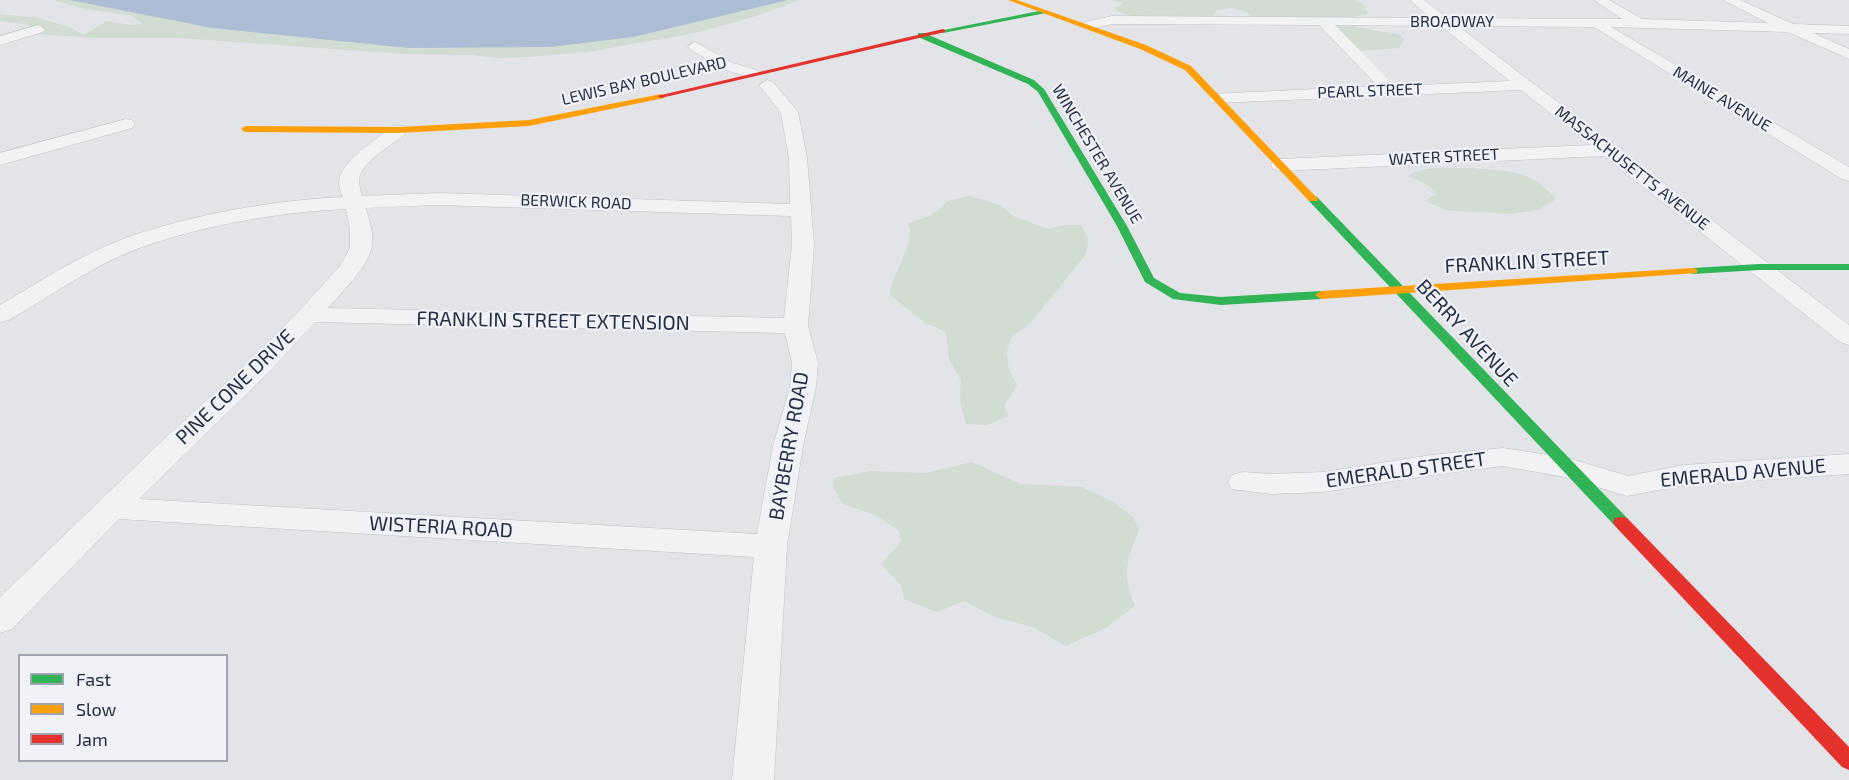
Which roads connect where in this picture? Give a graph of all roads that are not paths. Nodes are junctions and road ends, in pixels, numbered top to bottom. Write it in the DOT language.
graph roads {
  1 [pos="1011,0"];
  2 [pos="1416,0"];
  3 [pos="1600,0"];
  4 [pos="1729,0"];
  5 [pos="1045,12"];
  6 [pos="1112,20"];
  7 [pos="1324,22"];
  8 [pos="1444,22"];
  9 [pos="1596,22"];
  10 [pos="1638,22"];
  11 [pos="1086,26"];
  12 [pos="1792,28"];
  13 [pos="38,29"];
  14 [pos="1849,30"];
  15 [pos="921,35"];
  16 [pos="0,41"];
  17 [pos="695,46"];
  18 [pos="1849,55"];
  19 [pos="759,79"];
  20 [pos="1524,85"];
  21 [pos="1391,91"];
  22 [pos="1217,98"];
  23 [pos="126,124"];
  24 [pos="245,129"];
  25 [pos="399,130"];
  26 [pos="1608,150"];
  27 [pos="0,159"];
  28 [pos="1280,165"];
  29 [pos="1849,175"];
  30 [pos="352,204"];
  31 [pos="800,210"];
  32 [pos="1759,267"];
  33 [pos="1849,267"];
  34 [pos="1398,289"];
  35 [pos="1189,299"];
  36 [pos="0,315"];
  37 [pos="309,315"];
  38 [pos="796,326"];
  39 [pos="1849,337"];
  40 [pos="1849,464"];
  41 [pos="1568,468"];
  42 [pos="1243,482"];
  43 [pos="112,508"];
  44 [pos="771,546"];
  45 [pos="0,619"];
  46 [pos="1849,760"];
  47 [pos="753,780"];
  1 -- 5 [label="street, BERRY AVENUE"];
  2 -- 8 [label="street, MASSACHUSETTS AVENUE"];
  3 -- 10 [label="street"];
  4 -- 12 [label="street"];
  5 -- 6 [label="street, BROADWAY"];
  5 -- 11 [label="street, BERRY AVENUE"];
  5 -- 15 [label="street, LEWIS BAY BOULEVARD"];
  6 -- 7 [label="street, BROADWAY"];
  6 -- 11 [label="street, BROADWAY"];
  7 -- 8 [label="street, BROADWAY"];
  7 -- 21 [label="street"];
  8 -- 9 [label="street, BROADWAY"];
  8 -- 20 [label="street, MASSACHUSETTS AVENUE"];
  9 -- 10 [label="street, BROADWAY"];
  9 -- 29 [label="street, MAINE AVENUE"];
  10 -- 12 [label="street, BROADWAY"];
  11 -- 22 [label="street, BERRY AVENUE"];
  12 -- 14 [label="street, BROADWAY"];
  12 -- 18 [label="street"];
  13 -- 16 [label="street"];
  15 -- 19 [label="street, LEWIS BAY BOULEVARD"];
  15 -- 35 [label="street, WINCHESTER AVENUE"];
  17 -- 19 [label="street"];
  19 -- 25 [label="street, LEWIS BAY BOULEVARD"];
  19 -- 31 [label="street, BAYBERRY ROAD"];
  20 -- 21 [label="street, PEARL STREET"];
  20 -- 26 [label="street, MASSACHUSETTS AVENUE"];
  21 -- 22 [label="street, PEARL STREET"];
  22 -- 28 [label="street, BERRY AVENUE"];
  23 -- 27 [label="street"];
  24 -- 25 [label="street, LEWIS BAY BOULEVARD"];
  25 -- 30 [label="street, PINE CONE DRIVE"];
  26 -- 28 [label="street, WATER STREET"];
  26 -- 32 [label="street, MASSACHUSETTS AVENUE"];
  28 -- 34 [label="street, BERRY AVENUE"];
  30 -- 31 [label="street, BERWICK ROAD"];
  30 -- 36 [label="street, BERWICK ROAD"];
  30 -- 37 [label="street, PINE CONE DRIVE"];
  31 -- 38 [label="street, BAYBERRY ROAD"];
  32 -- 33 [label="street, FRANKLIN STREET"];
  32 -- 34 [label="street, FRANKLIN STREET"];
  32 -- 39 [label="street, MASSACHUSETTS AVENUE"];
  34 -- 35 [label="street, FRANKLIN STREET"];
  34 -- 41 [label="street, BERRY AVENUE"];
  37 -- 38 [label="street, FRANKLIN STREET EXTENSION"];
  37 -- 43 [label="street, PINE CONE DRIVE"];
  38 -- 44 [label="street, BAYBERRY ROAD"];
  40 -- 41 [label="street, EMERALD AVENUE"];
  41 -- 42 [label="street, EMERALD STREET"];
  41 -- 46 [label="street, BERRY AVENUE"];
  43 -- 44 [label="street, WISTERIA ROAD"];
  43 -- 45 [label="street, PINE CONE DRIVE"];
  44 -- 47 [label="street, BAYBERRY ROAD"];
}
